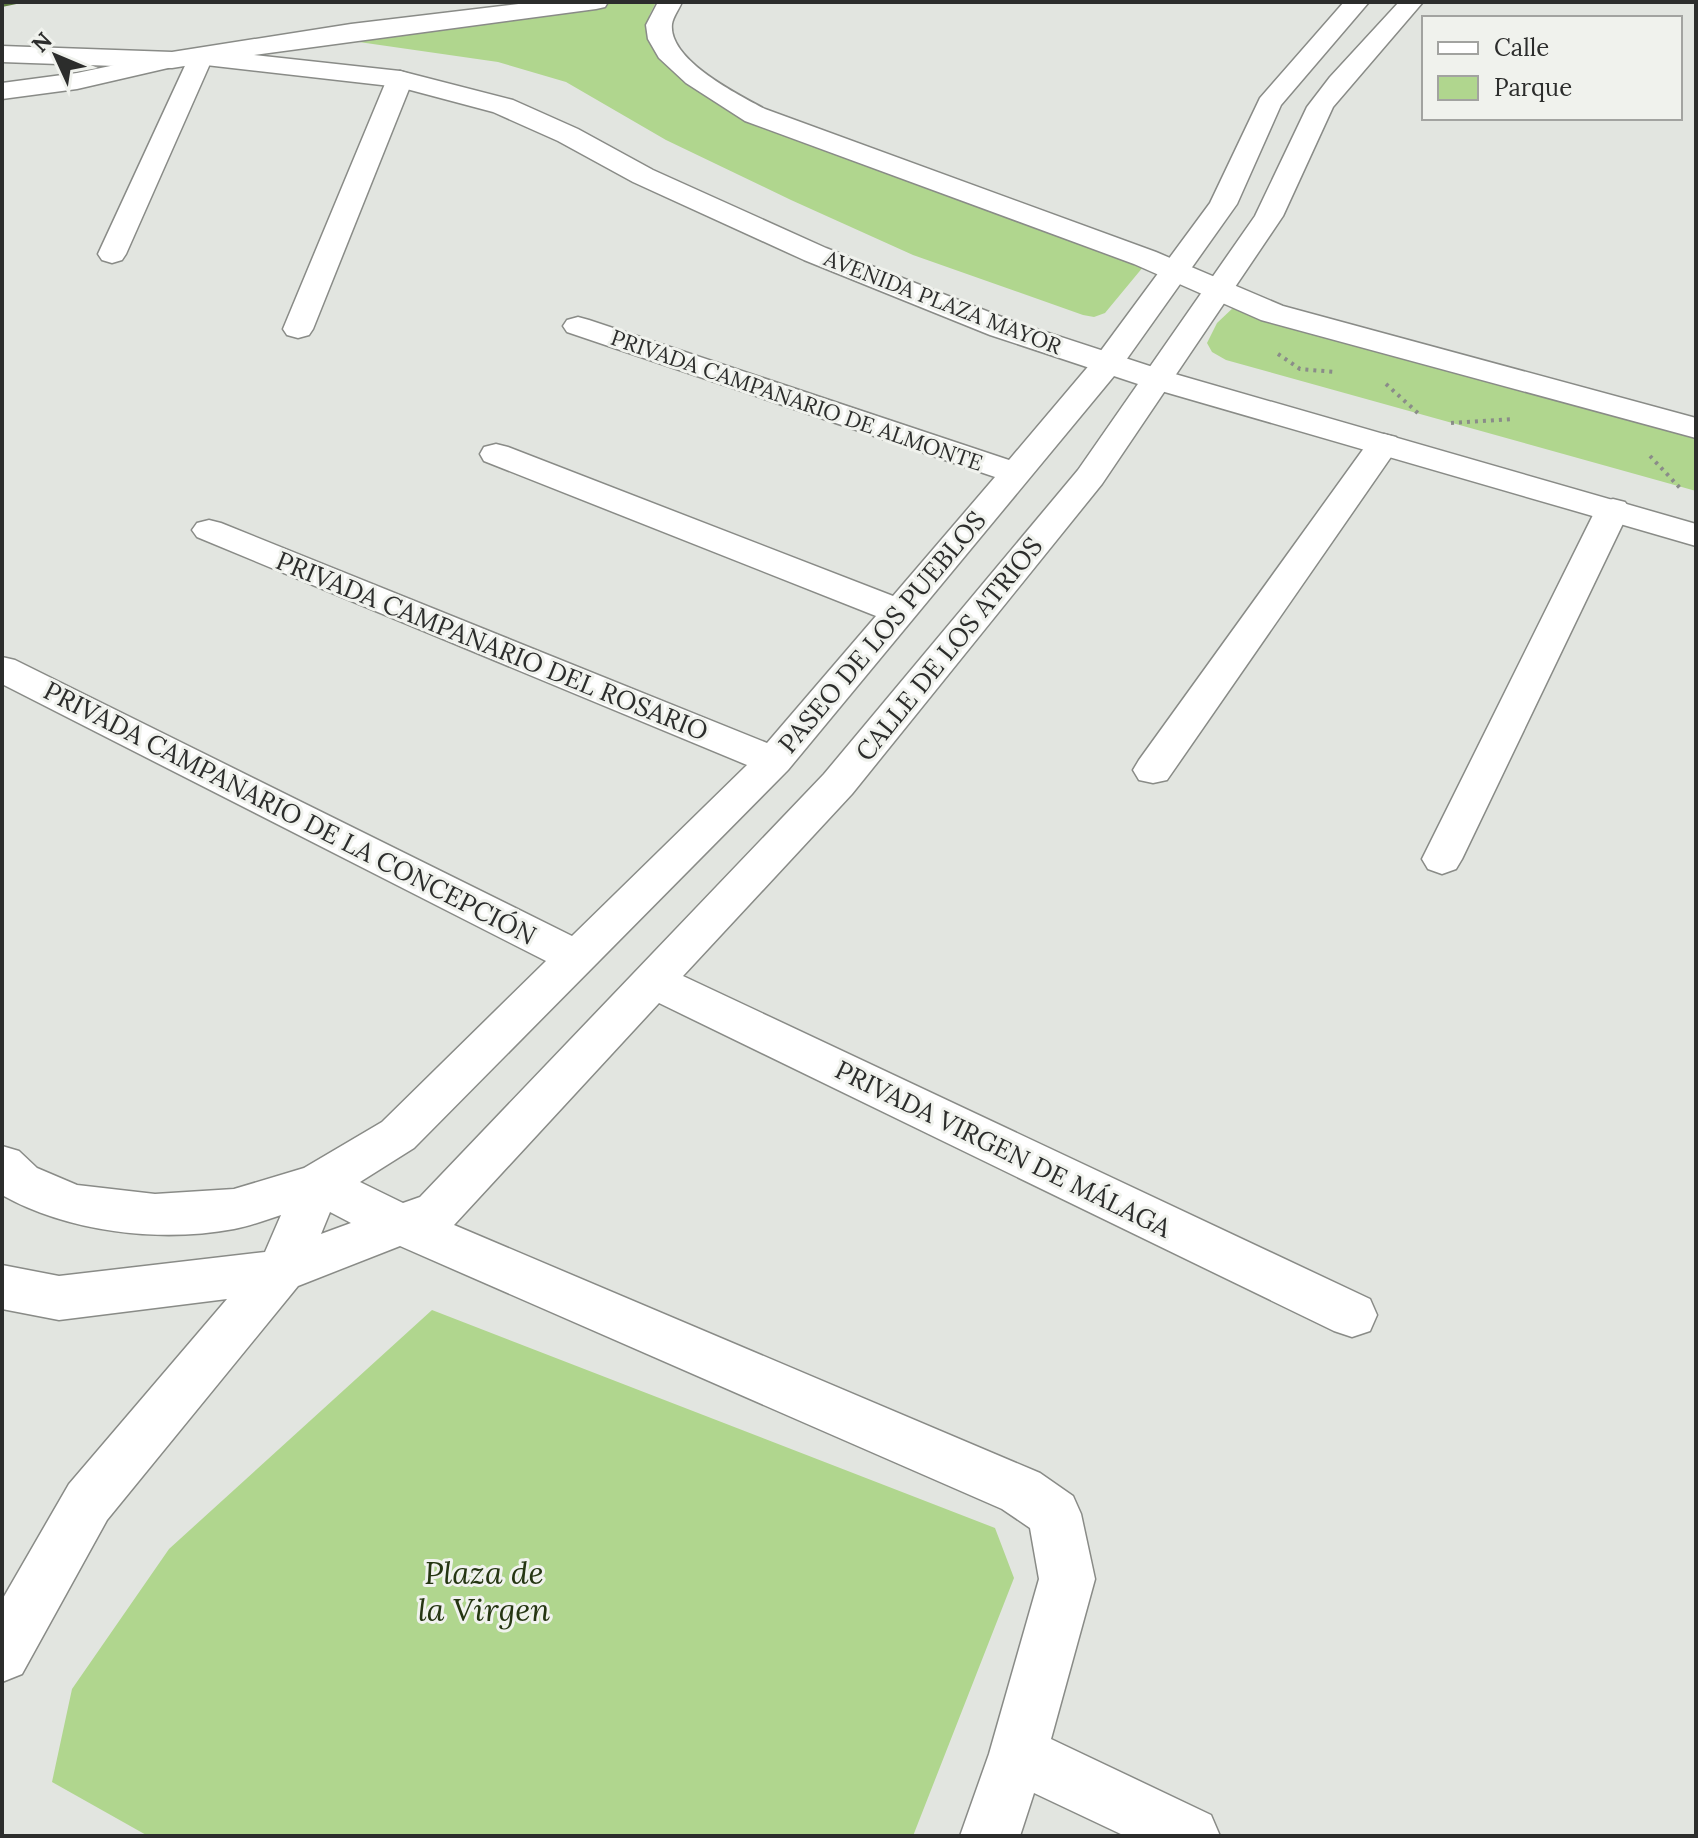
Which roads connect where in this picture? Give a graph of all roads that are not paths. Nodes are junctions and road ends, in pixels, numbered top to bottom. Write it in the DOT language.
graph roads {
  1 [pos="596,2"];
  2 [pos="670,2"];
  3 [pos="1357,2"];
  4 [pos="1411,2"];
  5 [pos="2,54"];
  6 [pos="187,59"];
  7 [pos="400,79"];
  8 [pos="2,91"];
  9 [pos="112,254"];
  10 [pos="1174,270"];
  11 [pos="1217,292"];
  12 [pos="578,326"];
  13 [pos="298,329"];
  14 [pos="1108,363"];
  15 [pos="1156,379"];
  16 [pos="1696,428"];
  17 [pos="1384,444"];
  18 [pos="496,454"];
  19 [pos="1016,473"];
  20 [pos="1613,509"];
  21 [pos="209,530"];
  22 [pos="1696,535"];
  23 [pos="900,612"];
  24 [pos="2,669"];
  25 [pos="774,761"];
  26 [pos="1153,770"];
  27 [pos="1442,859"];
  28 [pos="578,958"];
  29 [pos="655,982"];
  30 [pos="2,1165"];
  31 [pos="318,1184"];
  32 [pos="402,1225"];
  33 [pos="281,1271"];
  34 [pos="2,1287"];
  35 [pos="1352,1315"];
  36 [pos="2,1654"];
  37 [pos="1018,1754"];
  38 [pos="990,1836"];
  39 [pos="1190,1836"];
  1 -- 6 [label="street"];
  2 -- 10 [label="street"];
  3 -- 10 [label="street, PASEO DE LOS PUEBLOS"];
  4 -- 11 [label="street, CALLE DE LOS ATRIOS"];
  5 -- 6 [label="street"];
  6 -- 7 [label="street, AVENIDA PLAZA MAYOR"];
  6 -- 8 [label="street"];
  6 -- 9 [label="street"];
  7 -- 13 [label="street"];
  7 -- 14 [label="street, AVENIDA PLAZA MAYOR"];
  10 -- 11 [label="street"];
  10 -- 14 [label="street, PASEO DE LOS PUEBLOS"];
  11 -- 15 [label="street, CALLE DE LOS ATRIOS"];
  11 -- 16 [label="street"];
  12 -- 19 [label="street, PRIVADA CAMPANARIO DE ALMONTE"];
  14 -- 15 [label="street, AVENIDA PLAZA MAYOR"];
  14 -- 19 [label="street, PASEO DE LOS PUEBLOS"];
  15 -- 17 [label="street, AVENIDA PLAZA MAYOR"];
  15 -- 29 [label="street, CALLE DE LOS ATRIOS"];
  17 -- 20 [label="street, AVENIDA PLAZA MAYOR"];
  17 -- 26 [label="street"];
  18 -- 23 [label="street"];
  19 -- 23 [label="street, PASEO DE LOS PUEBLOS"];
  20 -- 22 [label="street, AVENIDA PLAZA MAYOR"];
  20 -- 27 [label="street"];
  21 -- 25 [label="street, PRIVADA CAMPANARIO DEL ROSARIO"];
  23 -- 25 [label="street, PASEO DE LOS PUEBLOS"];
  24 -- 28 [label="street, PRIVADA CAMPANARIO DE LA CONCEPCIÓN"];
  25 -- 28 [label="street, PASEO DE LOS PUEBLOS"];
  28 -- 31 [label="street, PASEO DE LOS PUEBLOS"];
  29 -- 32 [label="street, CALLE DE LOS ATRIOS"];
  29 -- 35 [label="street, PRIVADA VIRGEN DE MÁLAGA"];
  30 -- 31 [label="street, PASEO DE LOS PUEBLOS"];
  31 -- 32 [label="street"];
  31 -- 33 [label="street"];
  32 -- 33 [label="street, CALLE DE LOS ATRIOS"];
  32 -- 37 [label="street"];
  33 -- 34 [label="street, CALLE DE LOS ATRIOS"];
  33 -- 36 [label="street"];
  37 -- 38 [label="street"];
  37 -- 39 [label="street"];
}
